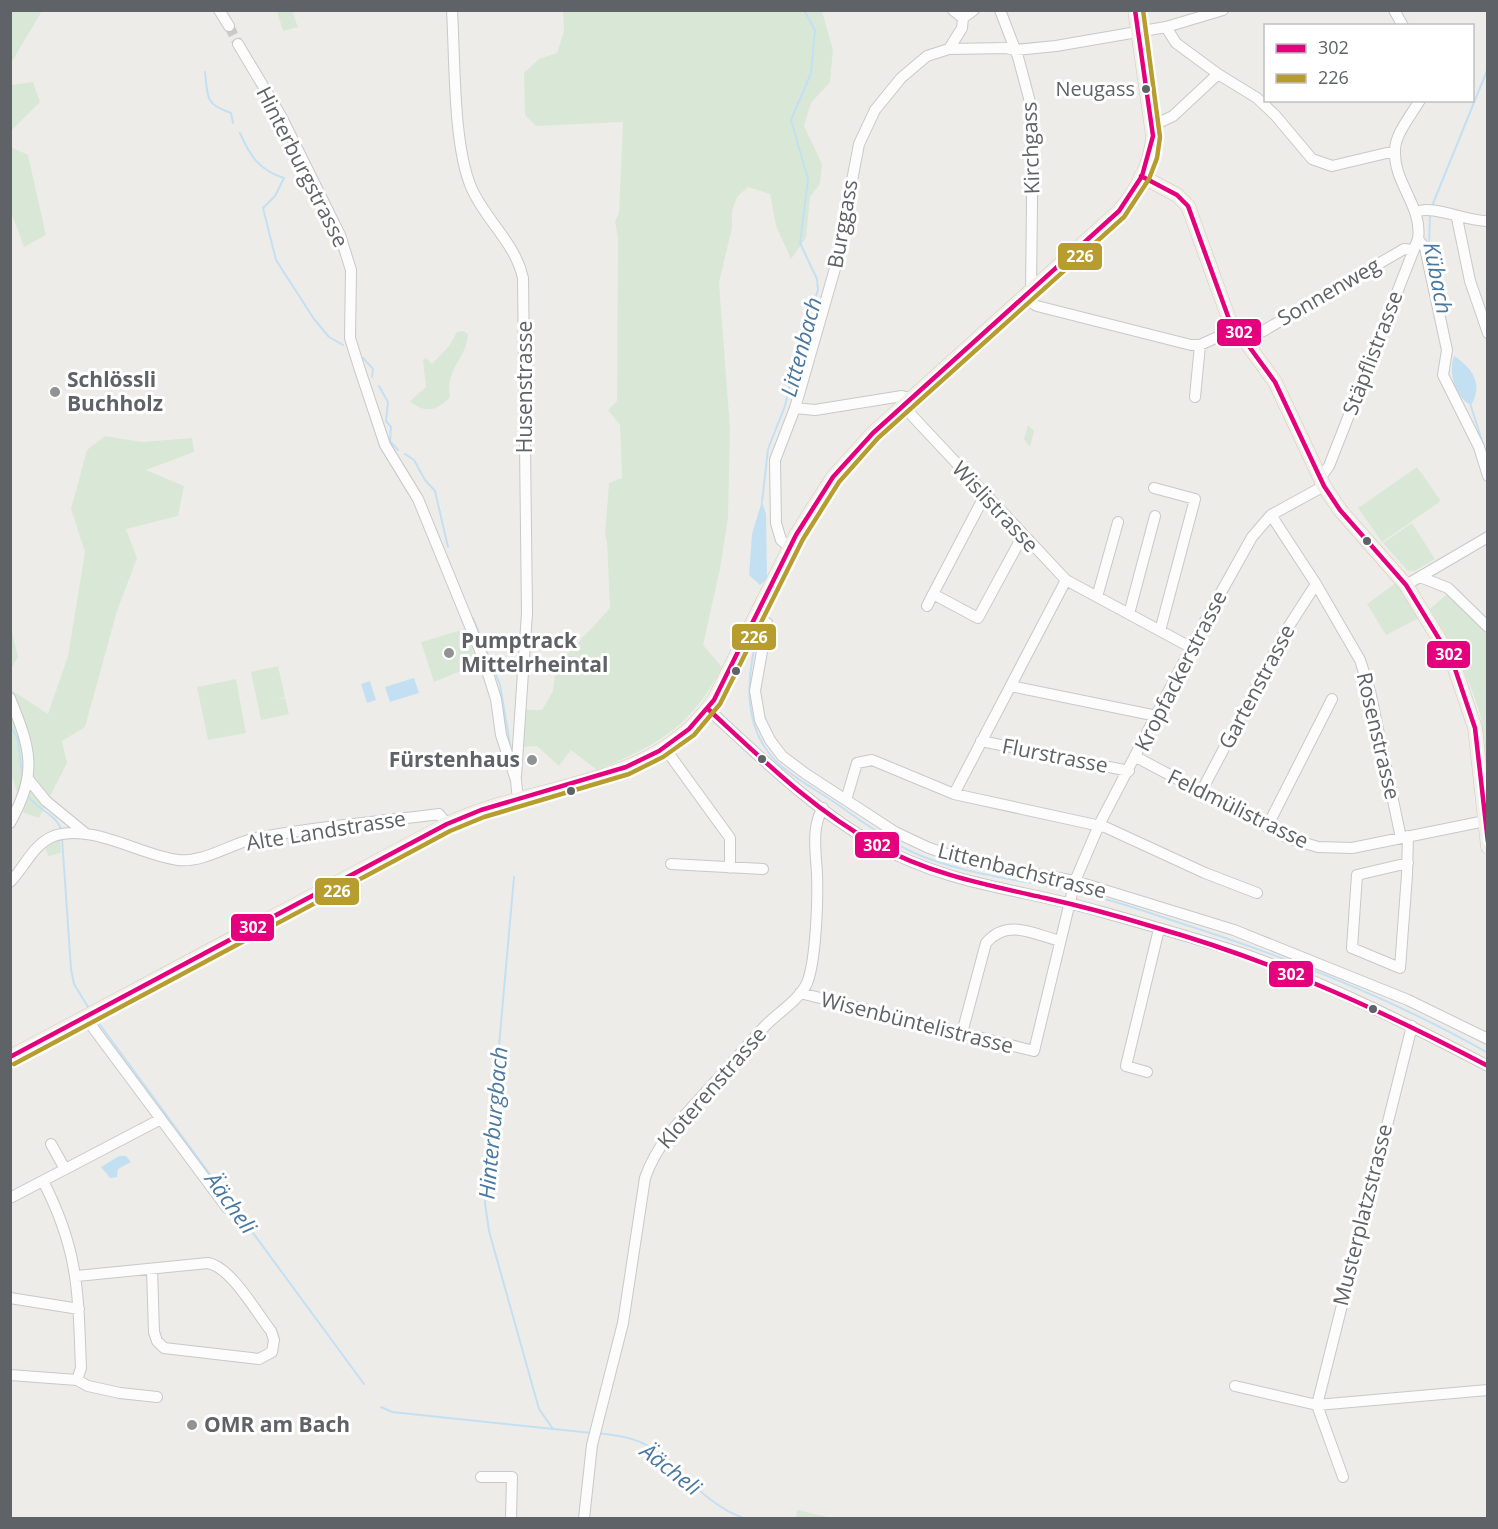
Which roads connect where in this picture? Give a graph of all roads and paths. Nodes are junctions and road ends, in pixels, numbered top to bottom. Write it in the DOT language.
graph roads {
  1 [pos="219,10"];
  2 [pos="452,10"];
  3 [pos="952,10"];
  4 [pos="974,10"];
  5 [pos="1000,10"];
  6 [pos="1135,10"];
  7 [pos="1223,10"];
  8 [pos="1394,10"];
  9 [pos="963,18"];
  10 [pos="1402,24"];
  11 [pos="229,26"];
  12 [pos="1166,27"];
  13 [pos="1138,31"];
  14 [pos="238,44"];
  15 [pos="949,49"];
  16 [pos="1015,50"];
  17 [pos="1218,74"];
  18 [pos="1419,102"];
  19 [pos="1152,126"];
  20 [pos="1395,150"];
  21 [pos="1141,176"];
  22 [pos="1426,210"];
  23 [pos="1458,218"];
  24 [pos="1488,221"];
  25 [pos="1418,239"];
  26 [pos="1413,250"];
  27 [pos="1027,295"];
  28 [pos="1235,329"];
  29 [pos="1488,333"];
  30 [pos="1246,341"];
  31 [pos="1200,345"];
  32 [pos="1194,397"];
  33 [pos="907,402"];
  34 [pos="795,408"];
  35 [pos="1488,476"];
  36 [pos="1322,482"];
  37 [pos="1154,488"];
  38 [pos="985,495"];
  39 [pos="1271,515"];
  40 [pos="1155,516"];
  41 [pos="1118,522"];
  42 [pos="1023,535"];
  43 [pos="1488,537"];
  44 [pos="789,548"];
  45 [pos="1420,577"];
  46 [pos="1066,580"];
  47 [pos="1316,584"];
  48 [pos="1406,585"];
  49 [pos="933,594"];
  50 [pos="1097,597"];
  51 [pos="927,606"];
  52 [pos="1129,614"];
  53 [pos="755,618"];
  54 [pos="1488,627"];
  55 [pos="1160,631"];
  56 [pos="1192,648"];
  57 [pos="1011,686"];
  58 [pos="10,698"];
  59 [pos="1332,699"];
  60 [pos="708,709"];
  61 [pos="1157,716"];
  62 [pos="981,741"];
  63 [pos="664,747"];
  64 [pos="1136,757"];
  65 [pos="1129,771"];
  66 [pos="29,780"];
  67 [pos="516,780"];
  68 [pos="1201,792"];
  69 [pos="954,794"];
  70 [pos="846,800"];
  71 [pos="518,801"];
  72 [pos="822,810"];
  73 [pos="1485,821"];
  74 [pos="10,823"];
  75 [pos="447,824"];
  76 [pos="1100,825"];
  77 [pos="1267,827"];
  78 [pos="85,833"];
  79 [pos="1405,837"];
  80 [pos="1488,847"];
  81 [pos="1408,863"];
  82 [pos="671,864"];
  83 [pos="730,868"];
  84 [pos="763,869"];
  85 [pos="10,882"];
  86 [pos="1073,892"];
  87 [pos="1257,893"];
  88 [pos="1158,928"];
  89 [pos="1060,941"];
  90 [pos="800,993"];
  91 [pos="85,1017"];
  92 [pos="1412,1026"];
  93 [pos="962,1034"];
  94 [pos="1488,1039"];
  95 [pos="1034,1051"];
  96 [pos="10,1057"];
  97 [pos="1488,1066"];
  98 [pos="1147,1072"];
  99 [pos="160,1119"];
  100 [pos="51,1144"];
  101 [pos="65,1169"];
  102 [pos="43,1181"];
  103 [pos="10,1198"];
  104 [pos="227,1208"];
  105 [pos="152,1269"];
  106 [pos="77,1276"];
  107 [pos="10,1298"];
  108 [pos="79,1309"];
  109 [pos="10,1375"];
  110 [pos="77,1380"];
  111 [pos="1235,1386"];
  112 [pos="1488,1390"];
  113 [pos="157,1397"];
  114 [pos="1317,1405"];
  115 [pos="481,1477"];
  116 [pos="1342,1478"];
  117 [pos="511,1518"];
  118 [pos="584,1518"];
  1 -- 11 [label="street"];
  2 -- 67 [label="street, Husenstrasse"];
  3 -- 9 [label="street"];
  4 -- 9 [label="street"];
  5 -- 16 [label="street, Kirchgass"];
  6 -- 13 [label="main road"];
  7 -- 12 [label="street"];
  8 -- 10 [label="street"];
  9 -- 15 [label="street"];
  12 -- 13 [label="street"];
  12 -- 17 [label="street"];
  13 -- 16 [label="street"];
  13 -- 19 [label="main road"];
  14 -- 67 [label="street, Hinterburgstrasse"];
  15 -- 16 [label="street"];
  15 -- 34 [label="street, Burggass"];
  16 -- 27 [label="street, Kirchgass"];
  17 -- 19 [label="street"];
  17 -- 20 [label="street"];
  18 -- 20 [label="street"];
  19 -- 21 [label="main road"];
  20 -- 22 [label="street"];
  21 -- 27 [label="main road"];
  21 -- 28 [label="main road"];
  22 -- 23 [label="street"];
  22 -- 25 [label="street, Stäpflistrasse"];
  23 -- 24 [label="street"];
  23 -- 29 [label="street"];
  25 -- 26 [label="street, Stäpflistrasse"];
  25 -- 35 [label="street"];
  26 -- 30 [label="street, Sonnenweg"];
  26 -- 36 [label="street, Stäpflistrasse"];
  27 -- 31 [label="street"];
  27 -- 33 [label="main road"];
  28 -- 30 [label="main road"];
  28 -- 31 [label="street"];
  30 -- 36 [label="main road"];
  31 -- 32 [label="street"];
  33 -- 34 [label="street"];
  33 -- 38 [label="street, Wislistrasse"];
  33 -- 44 [label="main road"];
  34 -- 44 [label="street, Burggass"];
  36 -- 39 [label="street, Kropfackerstrasse"];
  36 -- 48 [label="main road"];
  37 -- 55 [label="street"];
  38 -- 42 [label="street, Wislistrasse"];
  38 -- 49 [label="street"];
  39 -- 47 [label="street, Rosenstrasse"];
  39 -- 56 [label="street, Kropfackerstrasse"];
  40 -- 52 [label="street"];
  41 -- 50 [label="street"];
  42 -- 46 [label="street, Wislistrasse"];
  42 -- 49 [label="street"];
  43 -- 45 [label="street"];
  44 -- 53 [label="main road"];
  45 -- 48 [label="street"];
  45 -- 54 [label="street"];
  46 -- 50 [label="street, Wislistrasse"];
  46 -- 57 [label="street"];
  47 -- 68 [label="street, Gartenstrasse"];
  47 -- 79 [label="street, Rosenstrasse"];
  48 -- 73 [label="main road"];
  49 -- 51 [label="street"];
  50 -- 52 [label="street, Wislistrasse"];
  52 -- 55 [label="street, Wislistrasse"];
  53 -- 60 [label="main road"];
  53 -- 70 [label="street, Littenbachstrasse"];
  55 -- 56 [label="street, Wislistrasse"];
  56 -- 61 [label="street, Kropfackerstrasse"];
  57 -- 61 [label="street"];
  57 -- 62 [label="street"];
  58 -- 66 [label="street"];
  59 -- 77 [label="street"];
  60 -- 63 [label="main road"];
  60 -- 72 [label="street"];
  61 -- 64 [label="street, Kropfackerstrasse"];
  62 -- 65 [label="street, Flurstrasse"];
  62 -- 69 [label="street"];
  63 -- 71 [label="main road"];
  63 -- 83 [label="street"];
  64 -- 65 [label="street, Kropfackerstrasse"];
  64 -- 68 [label="street, Feldmülistrasse"];
  65 -- 76 [label="street, Kropfackerstrasse"];
  66 -- 74 [label="street"];
  66 -- 78 [label="street"];
  67 -- 71 [label="street, Hinterburgstrasse"];
  68 -- 77 [label="street, Feldmülistrasse"];
  69 -- 70 [label="street"];
  69 -- 76 [label="street"];
  70 -- 86 [label="street, Littenbachstrasse"];
  71 -- 75 [label="main road"];
  72 -- 86 [label="street"];
  72 -- 90 [label="street, Kloterenstrasse"];
  73 -- 79 [label="street, Feldmülistrasse"];
  73 -- 80 [label="main road"];
  75 -- 78 [label="street, Alte Landstrasse"];
  75 -- 91 [label="main road"];
  76 -- 86 [label="street, Kropfackerstrasse"];
  76 -- 87 [label="street"];
  77 -- 79 [label="street, Feldmülistrasse"];
  78 -- 85 [label="street, Alte Landstrasse"];
  79 -- 81 [label="street, Rosenstrasse"];
  81 -- 81 [label="street, Rosenstrasse"];
  82 -- 83 [label="street"];
  83 -- 84 [label="street"];
  86 -- 88 [label="street"];
  86 -- 89 [label="street, Kropfackerstrasse"];
  86 -- 94 [label="street, Littenbachstrasse"];
  88 -- 92 [label="street"];
  88 -- 98 [label="street"];
  89 -- 93 [label="street"];
  89 -- 95 [label="street, Kropfackerstrasse"];
  90 -- 93 [label="street, Wisenbüntelistrasse"];
  90 -- 118 [label="street, Kloterenstrasse"];
  91 -- 96 [label="main road"];
  91 -- 99 [label="street"];
  92 -- 97 [label="street"];
  92 -- 114 [label="street, Musterplatzstrasse"];
  93 -- 95 [label="street, Wisenbüntelistrasse"];
  99 -- 101 [label="street"];
  99 -- 104 [label="street"];
  100 -- 101 [label="street"];
  101 -- 102 [label="street"];
  102 -- 103 [label="street"];
  102 -- 106 [label="street"];
  105 -- 105 [label="street"];
  105 -- 106 [label="street"];
  106 -- 108 [label="street"];
  107 -- 108 [label="street"];
  108 -- 110 [label="street"];
  109 -- 110 [label="street"];
  110 -- 113 [label="street"];
  111 -- 114 [label="street"];
  112 -- 114 [label="street"];
  114 -- 116 [label="street"];
  115 -- 117 [label="street"];
}
